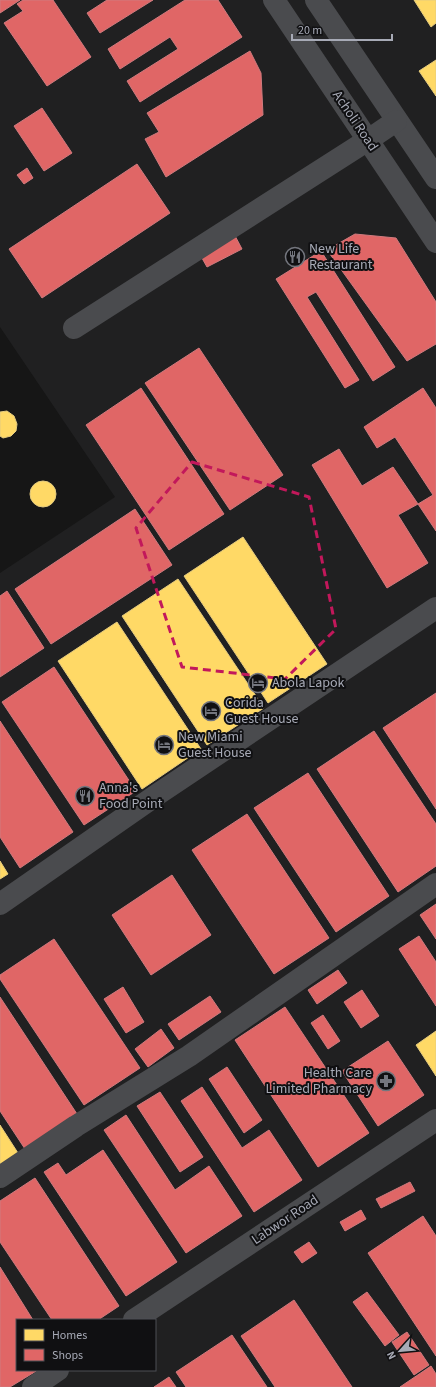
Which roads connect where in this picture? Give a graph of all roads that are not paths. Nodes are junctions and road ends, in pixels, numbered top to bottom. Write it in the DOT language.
graph roads {
  1 [pos="274,0"];
  2 [pos="316,0"];
  3 [pos="396,121"];
  4 [pos="368,140"];
  5 [pos="436,178"];
  6 [pos="436,242"];
  7 [pos="74,328"];
  8 [pos="436,608"];
  9 [pos="436,884"];
  10 [pos="0,904"];
  11 [pos="436,1120"];
  12 [pos="0,1177"];
  13 [pos="136,1319"];
  14 [pos="57,1371"];
  15 [pos="33,1387"];
  1 -- 4 [label="street, Acholi Road"];
  2 -- 3 [label="street"];
  3 -- 4 [label="street"];
  3 -- 5 [label="street"];
  4 -- 6 [label="street, Acholi Road"];
  4 -- 7 [label="street"];
  8 -- 10 [label="street"];
  9 -- 12 [label="street"];
  11 -- 13 [label="street, Labwor Road"];
  14 -- 15 [label="street"];
}
